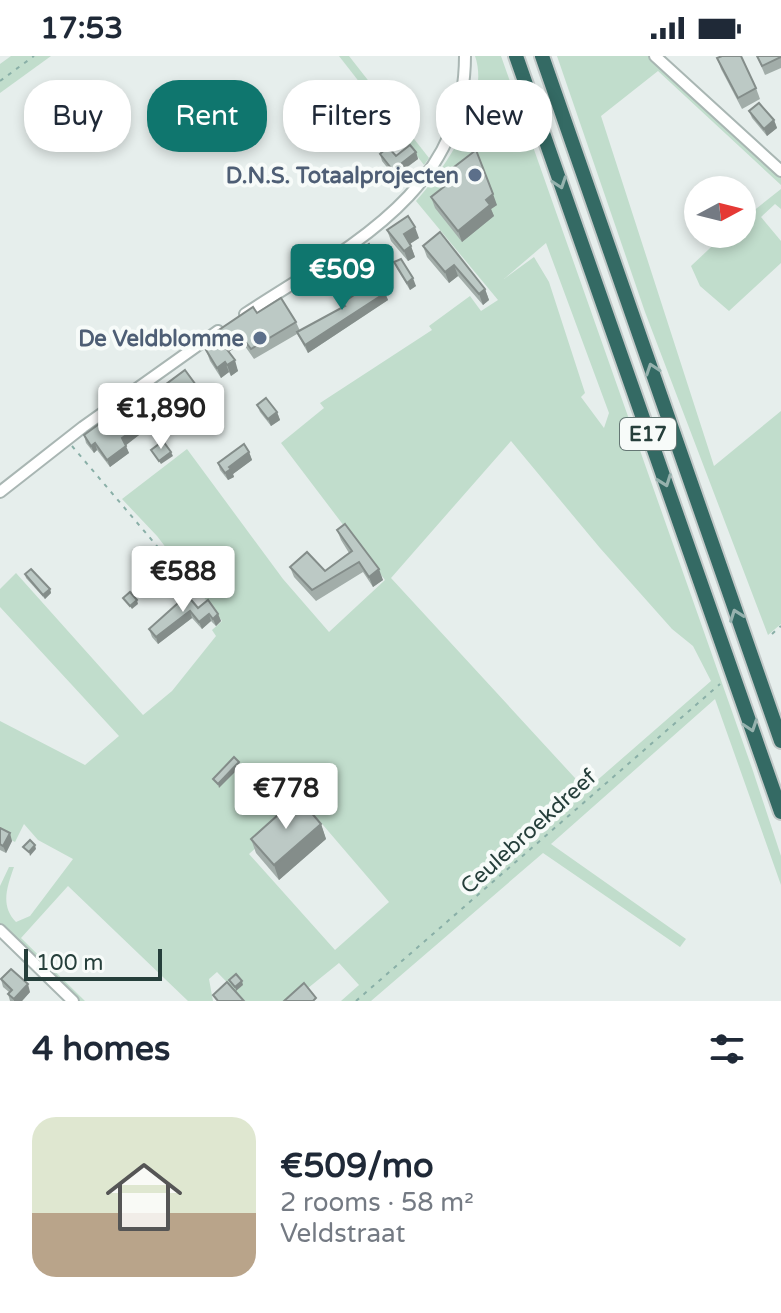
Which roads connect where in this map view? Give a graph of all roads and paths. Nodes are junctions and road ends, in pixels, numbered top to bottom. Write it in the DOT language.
graph roads {
  1 [pos="34,56"];
  2 [pos="465,56"];
  3 [pos="516,56"];
  4 [pos="542,56"];
  5 [pos="655,56"];
  6 [pos="0,81"];
  7 [pos="781,171"];
  8 [pos="66,439"];
  9 [pos="0,492"];
  10 [pos="162,552"];
  11 [pos="781,626"];
  12 [pos="772,634"];
  13 [pos="720,684"];
  14 [pos="781,741"];
  15 [pos="781,812"];
  16 [pos="0,930"];
  17 [pos="73,1001"];
  18 [pos="356,1001"];
  1 -- 6 [label="path"];
  2 -- 8 [label="street"];
  3 -- 15 [label="highway, E17, one-way"];
  14 -- 4 [label="highway, E17, one-way"];
  5 -- 7 [label="street"];
  8 -- 9 [label="street"];
  8 -- 10 [label="path"];
  11 -- 12 [label="path"];
  13 -- 18 [label="path, Ceulebroekdreef"];
  16 -- 17 [label="street"];
}
